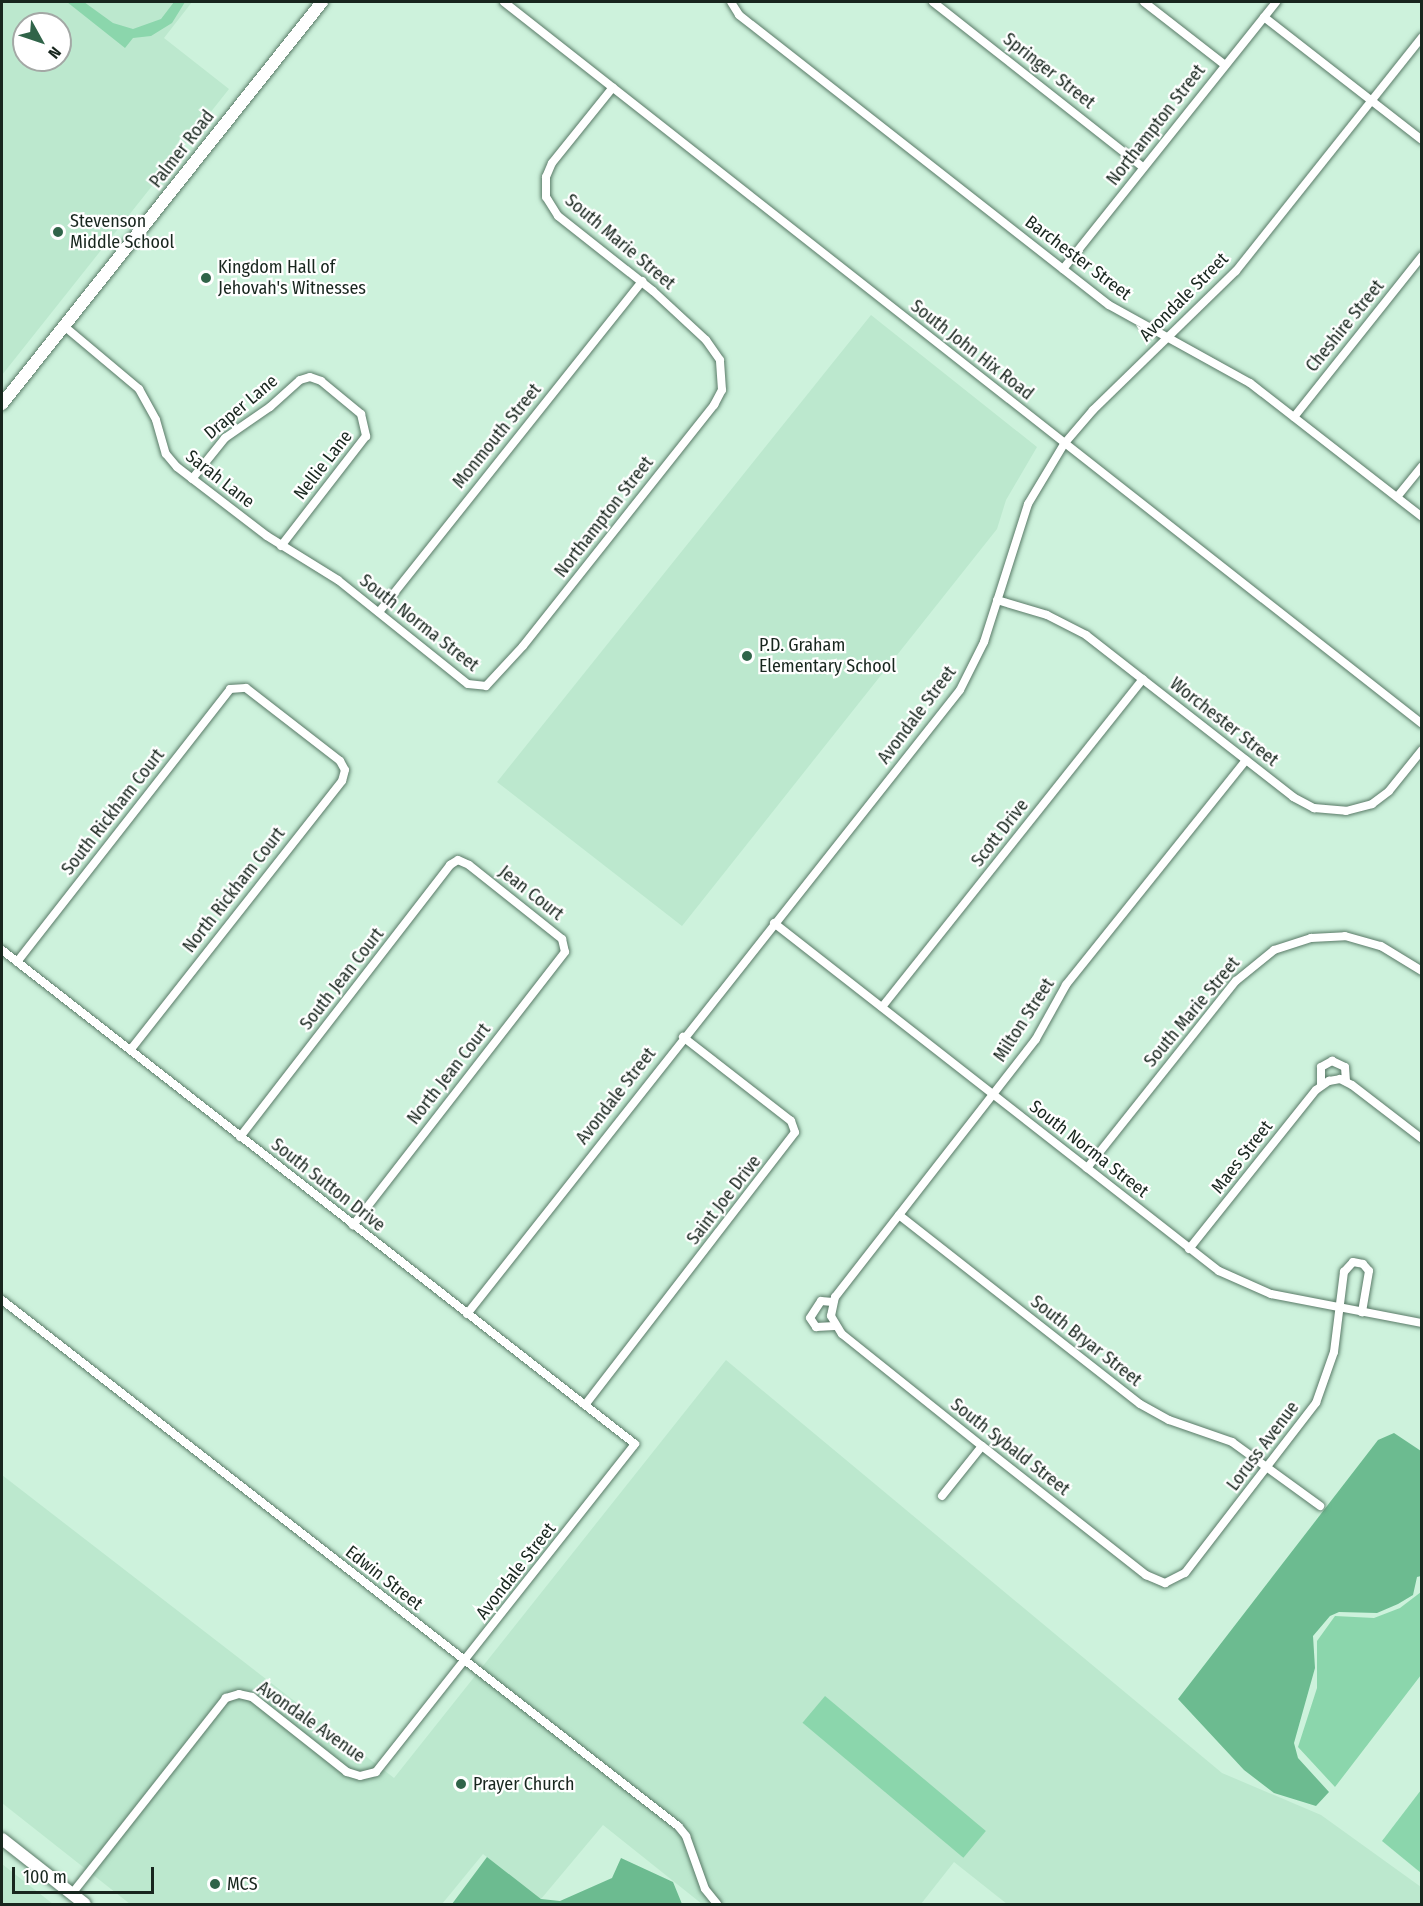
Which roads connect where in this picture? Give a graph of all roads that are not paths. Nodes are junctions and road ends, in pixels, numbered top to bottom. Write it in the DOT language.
graph roads {
  1 [pos="322,2"];
  2 [pos="504,2"];
  3 [pos="731,2"];
  4 [pos="933,2"];
  5 [pos="1144,2"];
  6 [pos="1276,2"];
  7 [pos="1264,17"];
  8 [pos="1422,37"];
  9 [pos="1225,65"];
  10 [pos="612,87"];
  11 [pos="1372,100"];
  12 [pos="1422,140"];
  13 [pos="1143,167"];
  14 [pos="1422,256"];
  15 [pos="1063,269"];
  16 [pos="642,281"];
  17 [pos="64,326"];
  18 [pos="1168,338"];
  19 [pos="717,354"];
  20 [pos="321,381"];
  21 [pos="2,404"];
  22 [pos="1294,417"];
  23 [pos="1064,444"];
  24 [pos="1422,466"];
  25 [pos="192,480"];
  26 [pos="1396,497"];
  27 [pos="1422,517"];
  28 [pos="280,546"];
  29 [pos="338,580"];
  30 [pos="997,600"];
  31 [pos="379,612"];
  32 [pos="1143,679"];
  33 [pos="238,686"];
  34 [pos="482,687"];
  35 [pos="1422,724"];
  36 [pos="1422,750"];
  37 [pos="1246,760"];
  38 [pos="476,871"];
  39 [pos="774,923"];
  40 [pos="565,942"];
  41 [pos="2,950"];
  42 [pos="17,962"];
  43 [pos="1422,971"];
  44 [pos="882,1007"];
  45 [pos="683,1037"];
  46 [pos="130,1050"];
  47 [pos="1346,1081"];
  48 [pos="1321,1085"];
  49 [pos="993,1094"];
  50 [pos="240,1137"];
  51 [pos="1422,1139"];
  52 [pos="1087,1168"];
  53 [pos="899,1215"];
  54 [pos="353,1225"];
  55 [pos="1190,1249"];
  56 [pos="2,1299"];
  57 [pos="833,1302"];
  58 [pos="1339,1307"];
  59 [pos="1362,1312"];
  60 [pos="466,1314"];
  61 [pos="831,1316"];
  62 [pos="810,1318"];
  63 [pos="1422,1323"];
  64 [pos="835,1326"];
  65 [pos="585,1405"];
  66 [pos="635,1444"];
  67 [pos="982,1446"];
  68 [pos="1269,1466"];
  69 [pos="942,1496"];
  70 [pos="1320,1506"];
  71 [pos="1170,1582"];
  72 [pos="466,1662"];
  73 [pos="2,1839"];
  74 [pos="72,1894"];
  75 [pos="86,1905"];
  76 [pos="717,1905"];
  1 -- 17 [label="street, Palmer Road"];
  2 -- 10 [label="street, South John Hix Road"];
  3 -- 15 [label="street, Barchester Street"];
  4 -- 13 [label="street, Springer Street"];
  5 -- 9 [label="street"];
  6 -- 7 [label="street, Northampton Street"];
  7 -- 9 [label="street, Northampton Street"];
  7 -- 11 [label="street"];
  8 -- 11 [label="street, Avondale Street"];
  9 -- 13 [label="street, Northampton Street"];
  10 -- 16 [label="street, South Marie Street"];
  10 -- 23 [label="street, South John Hix Road"];
  11 -- 12 [label="street"];
  11 -- 18 [label="street, Avondale Street"];
  13 -- 15 [label="street, Northampton Street"];
  14 -- 22 [label="street, Cheshire Street"];
  15 -- 18 [label="street, Barchester Street"];
  16 -- 19 [label="street, South Marie Street"];
  16 -- 31 [label="street, Monmouth Street"];
  17 -- 21 [label="street, Palmer Road"];
  17 -- 25 [label="street, Sarah Lane"];
  18 -- 22 [label="street, Barchester Street"];
  18 -- 23 [label="street, Avondale Street"];
  19 -- 34 [label="street, Northampton Street"];
  20 -- 25 [label="street, Draper Lane"];
  20 -- 28 [label="street, Nellie Lane"];
  22 -- 26 [label="street, Barchester Street"];
  23 -- 30 [label="street, Avondale Street"];
  23 -- 35 [label="street, South John Hix Road"];
  24 -- 26 [label="street"];
  25 -- 28 [label="street, Sarah Lane"];
  26 -- 27 [label="street, Barchester Street"];
  28 -- 29 [label="street, Sarah Lane"];
  29 -- 31 [label="street, South Norma Street"];
  30 -- 32 [label="street, Worchester Street"];
  30 -- 39 [label="street, Avondale Street"];
  31 -- 34 [label="street, South Norma Street"];
  32 -- 37 [label="street, Worchester Street"];
  32 -- 44 [label="street, Scott Drive"];
  33 -- 42 [label="street, South Rickham Court"];
  33 -- 46 [label="street, North Rickham Court"];
  36 -- 37 [label="street, Worchester Street"];
  37 -- 49 [label="street, Milton Street"];
  38 -- 40 [label="street, Jean Court"];
  38 -- 50 [label="street, South Jean Court"];
  39 -- 44 [label="street, South Norma Street"];
  39 -- 45 [label="street, Avondale Street"];
  40 -- 54 [label="street, North Jean Court"];
  41 -- 42 [label="street, South Sutton Drive"];
  42 -- 46 [label="street, South Sutton Drive"];
  43 -- 52 [label="street, South Marie Street"];
  44 -- 49 [label="street, South Norma Street"];
  45 -- 60 [label="street, Avondale Street"];
  45 -- 65 [label="street, Saint Joe Drive"];
  46 -- 50 [label="street, South Sutton Drive"];
  47 -- 48 [label="street"];
  47 -- 48 [label="street, Maes Street"];
  47 -- 51 [label="street, Maes Street"];
  48 -- 55 [label="street, Maes Street"];
  49 -- 52 [label="street, South Norma Street"];
  49 -- 53 [label="street, Milton Street"];
  50 -- 54 [label="street, South Sutton Drive"];
  52 -- 55 [label="street, South Norma Street"];
  53 -- 57 [label="street, Milton Street"];
  53 -- 68 [label="street, South Bryar Street"];
  54 -- 60 [label="street, South Sutton Drive"];
  55 -- 58 [label="street, South Norma Street"];
  56 -- 72 [label="street, Edwin Street"];
  57 -- 61 [label="street, Milton Street"];
  57 -- 62 [label="street, Milton Street"];
  58 -- 59 [label="street, South Norma Street"];
  58 -- 59 [label="street, Loruss Avenue"];
  58 -- 68 [label="street, Loruss Avenue"];
  59 -- 63 [label="street, South Norma Street"];
  60 -- 65 [label="street, South Sutton Drive"];
  61 -- 64 [label="street, South Sybald Street"];
  62 -- 64 [label="street, South Sybald Street"];
  64 -- 67 [label="street, South Sybald Street"];
  65 -- 66 [label="street, South Sutton Drive"];
  66 -- 72 [label="street, Avondale Street"];
  67 -- 69 [label="street"];
  67 -- 71 [label="street, South Sybald Street"];
  68 -- 70 [label="street, South Bryar Street"];
  68 -- 71 [label="street, Loruss Avenue"];
  72 -- 74 [label="street, Avondale Avenue"];
  72 -- 76 [label="street, Edwin Street"];
  73 -- 74 [label="street"];
  74 -- 75 [label="street"];
}
